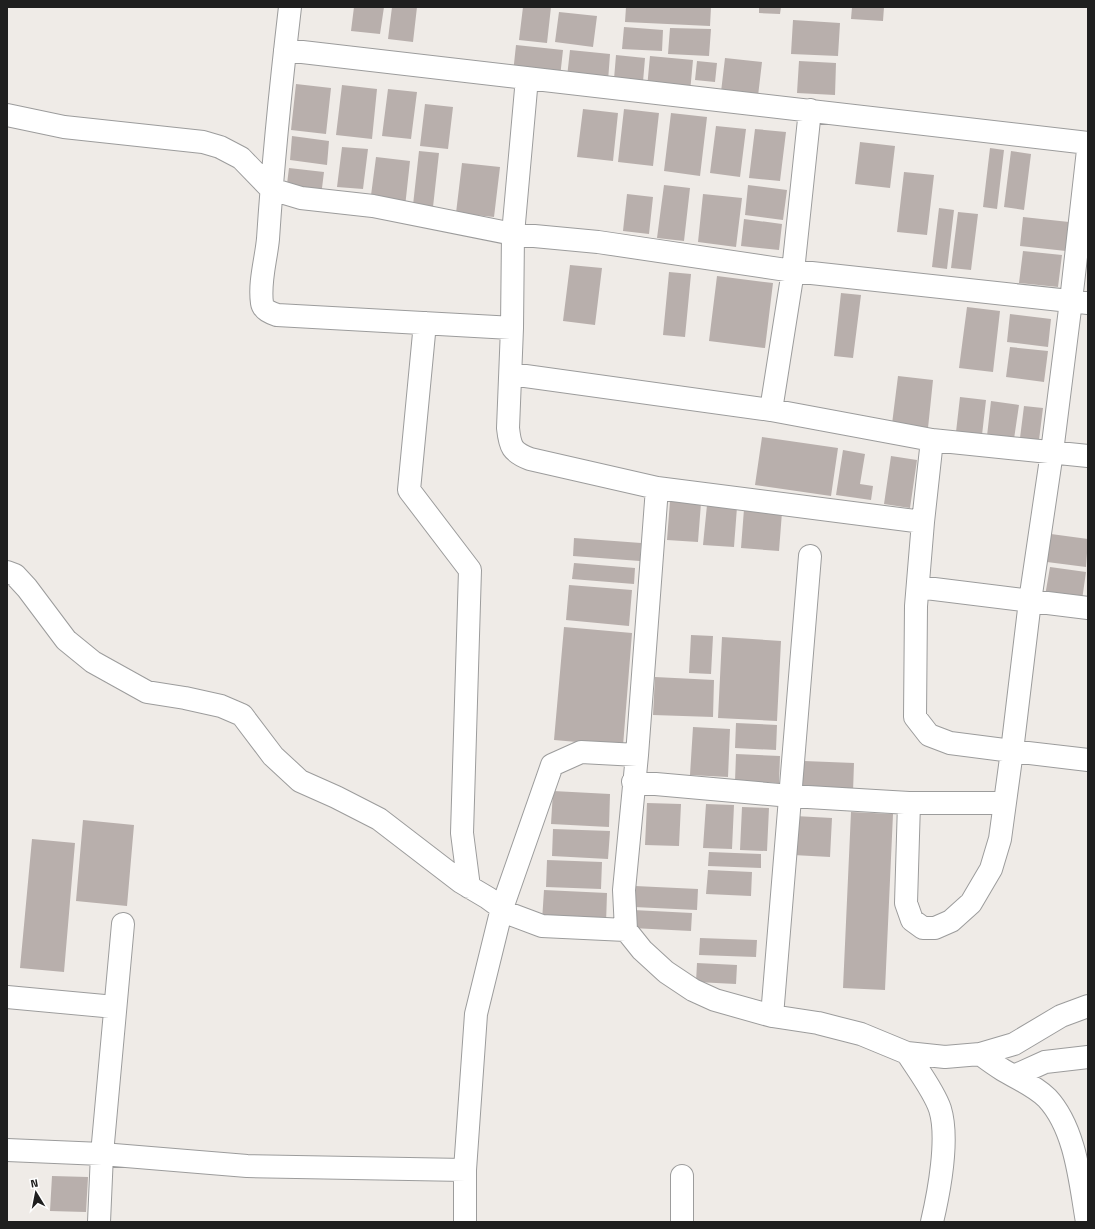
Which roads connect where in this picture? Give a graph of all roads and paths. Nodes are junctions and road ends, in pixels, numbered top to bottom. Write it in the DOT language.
graph roads {
  1 [pos="290,7"];
  2 [pos="285,50"];
  3 [pos="527,78"];
  4 [pos="810,110"];
  5 [pos="7,115"];
  6 [pos="1088,143"];
  7 [pos="1088,150"];
  8 [pos="271,189"];
  9 [pos="513,234"];
  10 [pos="793,271"];
  11 [pos="1080,302"];
  12 [pos="425,323"];
  13 [pos="512,328"];
  14 [pos="511,374"];
  15 [pos="771,410"];
  16 [pos="932,440"];
  17 [pos="1052,452"];
  18 [pos="1088,456"];
  19 [pos="657,488"];
  20 [pos="923,522"];
  21 [pos="810,556"];
  22 [pos="7,572"];
  23 [pos="918,587"];
  24 [pos="1030,601"];
  25 [pos="1088,608"];
  26 [pos="1012,751"];
  27 [pos="637,755"];
  28 [pos="1088,760"];
  29 [pos="634,782"];
  30 [pos="791,796"];
  31 [pos="909,803"];
  32 [pos="1004,803"];
  33 [pos="469,887"];
  34 [pos="502,908"];
  35 [pos="123,924"];
  36 [pos="626,930"];
  37 [pos="7,997"];
  38 [pos="1088,1006"];
  39 [pos="115,1007"];
  40 [pos="772,1016"];
  41 [pos="907,1053"];
  42 [pos="980,1054"];
  43 [pos="1088,1057"];
  44 [pos="1014,1076"];
  45 [pos="7,1150"];
  46 [pos="102,1154"];
  47 [pos="465,1170"];
  48 [pos="682,1176"];
  49 [pos="99,1222"];
  50 [pos="465,1222"];
  51 [pos="682,1222"];
  52 [pos="932,1222"];
  53 [pos="1087,1222"];
  1 -- 2 [label="street"];
  2 -- 3 [label="street"];
  2 -- 8 [label="street"];
  3 -- 4 [label="street"];
  3 -- 9 [label="street"];
  4 -- 6 [label="street"];
  4 -- 10 [label="street"];
  5 -- 8 [label="street"];
  7 -- 11 [label="street"];
  8 -- 9 [label="street"];
  8 -- 12 [label="street"];
  9 -- 10 [label="street"];
  9 -- 13 [label="street"];
  10 -- 11 [label="street"];
  10 -- 15 [label="street"];
  11 -- 17 [label="street"];
  12 -- 13 [label="street"];
  12 -- 33 [label="street"];
  13 -- 14 [label="street"];
  14 -- 15 [label="street"];
  14 -- 19 [label="street"];
  15 -- 16 [label="street"];
  16 -- 17 [label="street"];
  16 -- 20 [label="street"];
  17 -- 18 [label="street"];
  17 -- 24 [label="street"];
  19 -- 20 [label="street"];
  19 -- 27 [label="street"];
  20 -- 23 [label="street"];
  21 -- 30 [label="street"];
  22 -- 33 [label="street"];
  23 -- 24 [label="street"];
  23 -- 26 [label="street"];
  24 -- 25 [label="street"];
  24 -- 26 [label="street"];
  26 -- 28 [label="street"];
  26 -- 32 [label="street"];
  27 -- 29 [label="street"];
  27 -- 34 [label="street"];
  29 -- 30 [label="street"];
  29 -- 36 [label="street"];
  30 -- 31 [label="street"];
  30 -- 40 [label="street"];
  31 -- 32 [label="street"];
  31 -- 32 [label="street"];
  33 -- 34 [label="street"];
  34 -- 36 [label="street"];
  34 -- 47 [label="street"];
  35 -- 39 [label="street"];
  36 -- 40 [label="street"];
  37 -- 39 [label="street"];
  38 -- 42 [label="street"];
  39 -- 46 [label="street"];
  40 -- 41 [label="street"];
  41 -- 42 [label="street"];
  41 -- 52 [label="street"];
  42 -- 44 [label="street"];
  43 -- 44 [label="street"];
  44 -- 53 [label="street"];
  45 -- 46 [label="street"];
  46 -- 47 [label="street"];
  46 -- 49 [label="street"];
  47 -- 50 [label="street"];
  48 -- 51 [label="street"];
}
